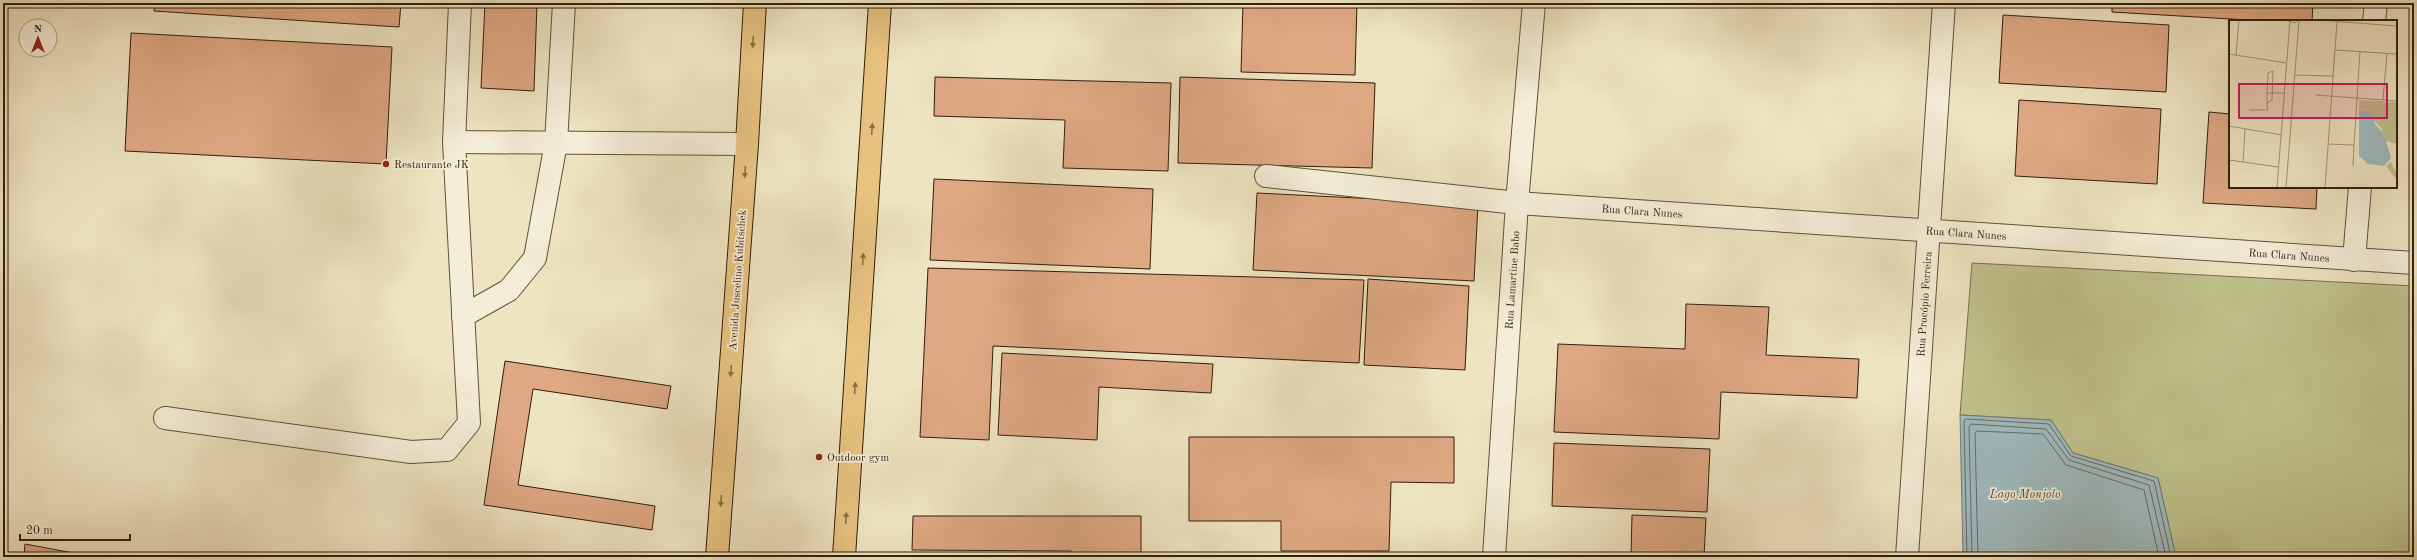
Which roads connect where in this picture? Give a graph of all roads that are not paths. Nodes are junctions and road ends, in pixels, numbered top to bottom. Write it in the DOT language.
graph roads {
  1 [pos="460,3"];
  2 [pos="564,3"];
  3 [pos="755,3"];
  4 [pos="880,3"];
  5 [pos="1534,3"];
  6 [pos="1944,3"];
  7 [pos="2376,3"];
  8 [pos="2374,20"];
  9 [pos="454,142"];
  10 [pos="556,143"];
  11 [pos="747,144"];
  12 [pos="1266,176"];
  13 [pos="2360,188"];
  14 [pos="1517,202"];
  15 [pos="1929,230"];
  16 [pos="2354,260"];
  17 [pos="2414,263"];
  18 [pos="463,316"];
  19 [pos="164,418"];
  20 [pos="717,557"];
  21 [pos="844,557"];
  22 [pos="1494,557"];
  23 [pos="1907,557"];
  1 -- 9 [label="street"];
  2 -- 10 [label="street"];
  3 -- 11 [label="main road, Avenida Juscelino Kubitschek, one-way"];
  21 -- 4 [label="main road, one-way"];
  5 -- 14 [label="street, Rua Lamartine Babo"];
  6 -- 15 [label="street, Rua Procópio Ferreira"];
  7 -- 8 [label="street"];
  9 -- 10 [label="street"];
  9 -- 18 [label="street"];
  10 -- 11 [label="street"];
  10 -- 18 [label="street"];
  11 -- 20 [label="main road, Avenida Juscelino Kubitschek, one-way"];
  12 -- 14 [label="street, Rua Clara Nunes"];
  13 -- 16 [label="street"];
  14 -- 15 [label="street, Rua Clara Nunes"];
  14 -- 22 [label="street, Rua Lamartine Babo"];
  15 -- 16 [label="street, Rua Clara Nunes"];
  15 -- 23 [label="street, Rua Procópio Ferreira"];
  16 -- 17 [label="street, Rua Clara Nunes"];
  18 -- 19 [label="street"];
}
